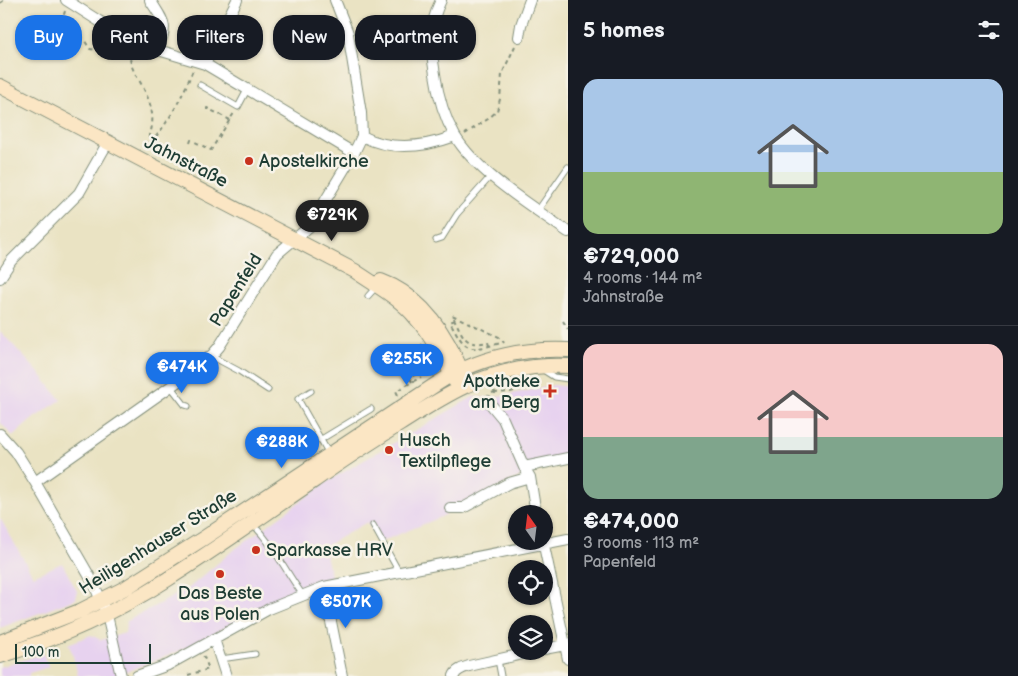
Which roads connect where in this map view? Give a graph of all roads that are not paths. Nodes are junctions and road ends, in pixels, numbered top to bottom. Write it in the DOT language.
graph roads {
  1 [pos="150,0"];
  2 [pos="236,0"];
  3 [pos="335,0"];
  4 [pos="441,0"];
  5 [pos="530,0"];
  6 [pos="66,4"];
  7 [pos="160,15"];
  8 [pos="92,16"];
  9 [pos="519,37"];
  10 [pos="167,52"];
  11 [pos="205,64"];
  12 [pos="200,85"];
  13 [pos="0,86"];
  14 [pos="247,90"];
  15 [pos="362,136"];
  16 [pos="455,136"];
  17 [pos="108,142"];
  18 [pos="354,152"];
  19 [pos="568,167"];
  20 [pos="491,176"];
  21 [pos="538,210"];
  22 [pos="568,232"];
  23 [pos="296,239"];
  24 [pos="436,240"];
  25 [pos="354,271"];
  26 [pos="0,278"];
  27 [pos="568,350"];
  28 [pos="211,356"];
  29 [pos="568,366"];
  30 [pos="456,372"];
  31 [pos="536,372"];
  32 [pos="568,379"];
  33 [pos="463,386"];
  34 [pos="171,387"];
  35 [pos="268,390"];
  36 [pos="311,391"];
  37 [pos="488,401"];
  38 [pos="188,406"];
  39 [pos="371,409"];
  40 [pos="0,434"];
  41 [pos="320,440"];
  42 [pos="568,458"];
  43 [pos="332,460"];
  44 [pos="524,467"];
  45 [pos="530,477"];
  46 [pos="35,482"];
  47 [pos="535,505"];
  48 [pos="450,508"];
  49 [pos="373,525"];
  50 [pos="258,530"];
  51 [pos="568,539"];
  52 [pos="553,541"];
  53 [pos="508,550"];
  54 [pos="545,550"];
  55 [pos="399,572"];
  56 [pos="324,586"];
  57 [pos="303,595"];
  58 [pos="101,601"];
  59 [pos="107,615"];
  60 [pos="214,639"];
  61 [pos="0,642"];
  62 [pos="565,645"];
  63 [pos="553,648"];
  64 [pos="255,654"];
  65 [pos="0,656"];
  66 [pos="508,658"];
  67 [pos="220,659"];
  68 [pos="498,660"];
  69 [pos="568,660"];
  70 [pos="120,676"];
  71 [pos="137,676"];
  72 [pos="226,676"];
  73 [pos="342,676"];
  74 [pos="454,676"];
  75 [pos="501,676"];
  1 -- 7 [label="street"];
  2 -- 11 [label="street"];
  3 -- 15 [label="street"];
  4 -- 16 [label="street"];
  5 -- 9 [label="street"];
  6 -- 8 [label="street"];
  10 -- 11 [label="street"];
  11 -- 14 [label="street"];
  12 -- 14 [label="lane"];
  13 -- 17 [label="main road, Jahnstraße"];
  14 -- 18 [label="street"];
  15 -- 16 [label="street"];
  15 -- 18 [label="street, Papenfeld"];
  16 -- 20 [label="street"];
  17 -- 23 [label="main road, Jahnstraße"];
  17 -- 26 [label="street"];
  18 -- 23 [label="street, Papenfeld"];
  19 -- 21 [label="lane"];
  20 -- 21 [label="street"];
  20 -- 24 [label="lane"];
  21 -- 22 [label="street"];
  23 -- 25 [label="main road, Jahnstraße"];
  23 -- 28 [label="street, Papenfeld"];
  25 -- 30 [label="main road, Jahnstraße"];
  25 -- 30 [label="main road, Jahnstraße"];
  27 -- 30 [label="main road, Heiligenhauser Straße"];
  28 -- 34 [label="street, Papenfeld"];
  28 -- 35 [label="lane"];
  29 -- 31 [label="main road, Heiligenhauser Straße"];
  30 -- 33 [label="main road"];
  30 -- 43 [label="main road, Heiligenhauser Straße"];
  31 -- 32 [label="lane"];
  31 -- 33 [label="main road, Heiligenhauser Straße"];
  33 -- 43 [label="main road, Heiligenhauser Straße"];
  34 -- 38 [label="lane"];
  34 -- 46 [label="street, Papenfeld"];
  36 -- 41 [label="lane"];
  37 -- 44 [label="street"];
  39 -- 41 [label="lane"];
  40 -- 46 [label="street"];
  41 -- 43 [label="lane"];
  42 -- 44 [label="street"];
  43 -- 58 [label="main road, Heiligenhauser Straße"];
  43 -- 59 [label="main road, Heiligenhauser Straße"];
  44 -- 45 [label="street"];
  45 -- 47 [label="street"];
  45 -- 48 [label="street"];
  46 -- 58 [label="street"];
  49 -- 55 [label="lane"];
  50 -- 57 [label="lane"];
  51 -- 52 [label="street"];
  53 -- 55 [label="street"];
  54 -- 62 [label="street"];
  55 -- 56 [label="street"];
  56 -- 57 [label="street"];
  56 -- 73 [label="street"];
  57 -- 60 [label="street"];
  58 -- 59 [label="street"];
  58 -- 61 [label="main road, Heiligenhauser Straße"];
  59 -- 65 [label="main road, Heiligenhauser Straße"];
  59 -- 70 [label="street"];
  60 -- 67 [label="street"];
  60 -- 71 [label="street"];
  62 -- 63 [label="street"];
  62 -- 69 [label="street"];
  64 -- 67 [label="lane"];
  66 -- 68 [label="street"];
  67 -- 72 [label="street"];
  68 -- 74 [label="street"];
  68 -- 75 [label="lane"];
}
